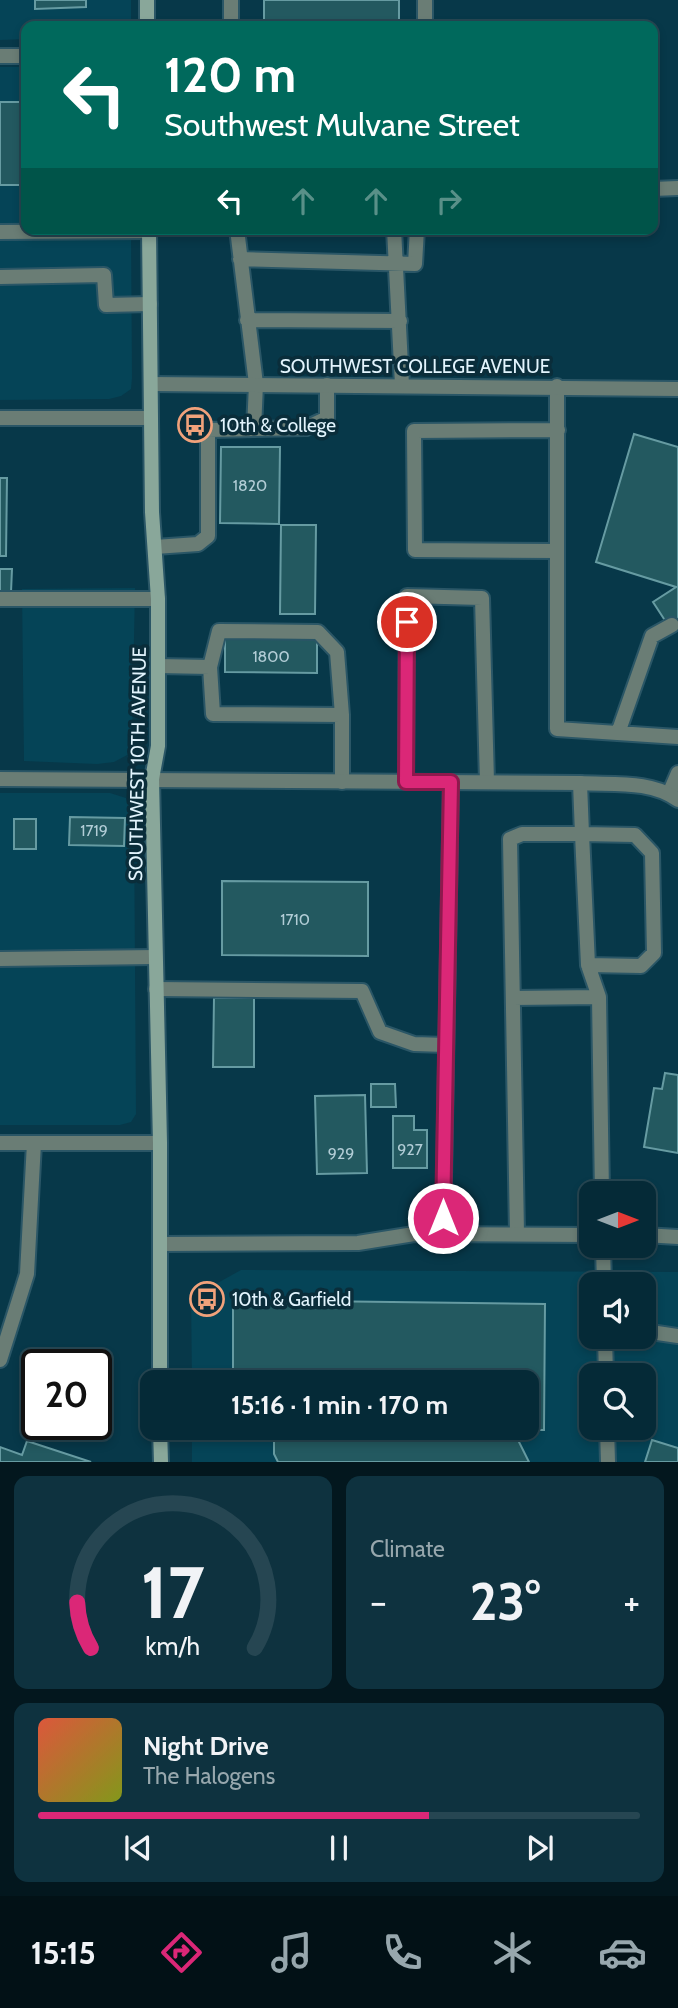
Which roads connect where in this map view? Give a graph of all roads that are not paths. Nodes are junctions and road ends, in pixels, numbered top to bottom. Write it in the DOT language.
graph roads {
  1 [pos="148,0"];
  2 [pos="230,0"];
  3 [pos="425,0"];
  4 [pos="148,21"];
  5 [pos="231,21"];
  6 [pos="425,21"];
  7 [pos="0,56"];
  8 [pos="21,56"];
  9 [pos="678,188"];
  10 [pos="658,189"];
  11 [pos="0,232"];
  12 [pos="21,232"];
  13 [pos="149,235"];
  14 [pos="238,235"];
  15 [pos="394,235"];
  16 [pos="417,235"];
  17 [pos="240,260"];
  18 [pos="396,264"];
  19 [pos="0,277"];
  20 [pos="150,304"];
  21 [pos="247,320"];
  22 [pos="400,321"];
  23 [pos="151,384"];
  24 [pos="256,384"];
  25 [pos="327,385"];
  26 [pos="402,385"];
  27 [pos="557,386"];
  28 [pos="678,389"];
  29 [pos="0,418"];
  30 [pos="151,418"];
  31 [pos="254,429"];
  32 [pos="558,430"];
  33 [pos="155,547"];
  34 [pos="557,551"];
  35 [pos="158,598"];
  36 [pos="0,599"];
  37 [pos="673,625"];
  38 [pos="158,666"];
  39 [pos="210,667"];
  40 [pos="342,715"];
  41 [pos="618,733"];
  42 [pos="678,737"];
  43 [pos="678,773"];
  44 [pos="0,779"];
  45 [pos="152,779"];
  46 [pos="342,782"];
  47 [pos="406,782"];
  48 [pos="451,782"];
  49 [pos="486,782"];
  50 [pos="580,783"];
  51 [pos="673,797"];
  52 [pos="582,834"];
  53 [pos="155,957"];
  54 [pos="0,959"];
  55 [pos="588,965"];
  56 [pos="156,989"];
  57 [pos="599,997"];
  58 [pos="513,998"];
  59 [pos="446,1045"];
  60 [pos="0,1143"];
  61 [pos="34,1143"];
  62 [pos="160,1143"];
  63 [pos="602,1181"];
  64 [pos="443,1234"];
  65 [pos="517,1234"];
  66 [pos="579,1235"];
  67 [pos="656,1236"];
  68 [pos="678,1237"];
  69 [pos="160,1244"];
  70 [pos="656,1333"];
  71 [pos="678,1336"];
  72 [pos="0,1360"];
  73 [pos="160,1370"];
  74 [pos="160,1440"];
  75 [pos="607,1440"];
  76 [pos="161,1462"];
  77 [pos="608,1462"];
  1 -- 4 [label="main road"];
  2 -- 5 [label="street"];
  3 -- 6 [label="street"];
  7 -- 8 [label="street"];
  9 -- 10 [label="street"];
  11 -- 12 [label="street"];
  13 -- 20 [label="main road, SOUTHWEST 10TH AVENUE"];
  14 -- 17 [label="street"];
  15 -- 18 [label="street"];
  16 -- 18 [label="street"];
  17 -- 18 [label="street"];
  17 -- 21 [label="street"];
  18 -- 22 [label="street"];
  19 -- 20 [label="street"];
  20 -- 23 [label="main road, SOUTHWEST 10TH AVENUE"];
  21 -- 22 [label="street"];
  21 -- 24 [label="street"];
  22 -- 26 [label="street"];
  23 -- 24 [label="street, SOUTHWEST COLLEGE AVENUE"];
  23 -- 30 [label="main road, SOUTHWEST 10TH AVENUE"];
  24 -- 25 [label="street, SOUTHWEST COLLEGE AVENUE"];
  24 -- 31 [label="street"];
  25 -- 26 [label="street, SOUTHWEST COLLEGE AVENUE"];
  25 -- 31 [label="street"];
  26 -- 27 [label="street, SOUTHWEST COLLEGE AVENUE"];
  27 -- 28 [label="street, SOUTHWEST COLLEGE AVENUE"];
  27 -- 32 [label="street"];
  29 -- 30 [label="street"];
  30 -- 33 [label="main road, SOUTHWEST 10TH AVENUE"];
  31 -- 33 [label="street"];
  32 -- 34 [label="street"];
  32 -- 34 [label="street"];
  33 -- 35 [label="main road, SOUTHWEST 10TH AVENUE"];
  34 -- 41 [label="street"];
  35 -- 36 [label="street"];
  35 -- 38 [label="main road, SOUTHWEST 10TH AVENUE"];
  37 -- 41 [label="street"];
  38 -- 39 [label="street"];
  38 -- 45 [label="main road, SOUTHWEST 10TH AVENUE"];
  39 -- 40 [label="street"];
  39 -- 40 [label="street"];
  40 -- 46 [label="street"];
  41 -- 42 [label="street"];
  43 -- 51 [label="street"];
  44 -- 45 [label="street"];
  45 -- 46 [label="street"];
  45 -- 53 [label="main road, SOUTHWEST 10TH AVENUE"];
  46 -- 47 [label="street"];
  47 -- 48 [label="street"];
  47 -- 49 [label="street"];
  48 -- 49 [label="street"];
  48 -- 59 [label="street"];
  49 -- 50 [label="street"];
  50 -- 51 [label="street"];
  50 -- 52 [label="street"];
  52 -- 55 [label="street"];
  52 -- 55 [label="street"];
  52 -- 58 [label="street"];
  53 -- 54 [label="street"];
  53 -- 56 [label="main road, SOUTHWEST 10TH AVENUE"];
  55 -- 57 [label="street"];
  56 -- 59 [label="street"];
  56 -- 62 [label="main road, SOUTHWEST 10TH AVENUE"];
  57 -- 58 [label="street"];
  57 -- 63 [label="street"];
  58 -- 65 [label="street"];
  59 -- 64 [label="street"];
  60 -- 61 [label="street"];
  61 -- 62 [label="street"];
  61 -- 72 [label="street"];
  62 -- 69 [label="main road, SOUTHWEST 10TH AVENUE"];
  64 -- 65 [label="street"];
  64 -- 69 [label="street"];
  65 -- 66 [label="street"];
  67 -- 68 [label="street"];
  69 -- 73 [label="main road, SOUTHWEST 10TH AVENUE"];
  70 -- 71 [label="street"];
  74 -- 76 [label="main road"];
  75 -- 77 [label="street"];
}
